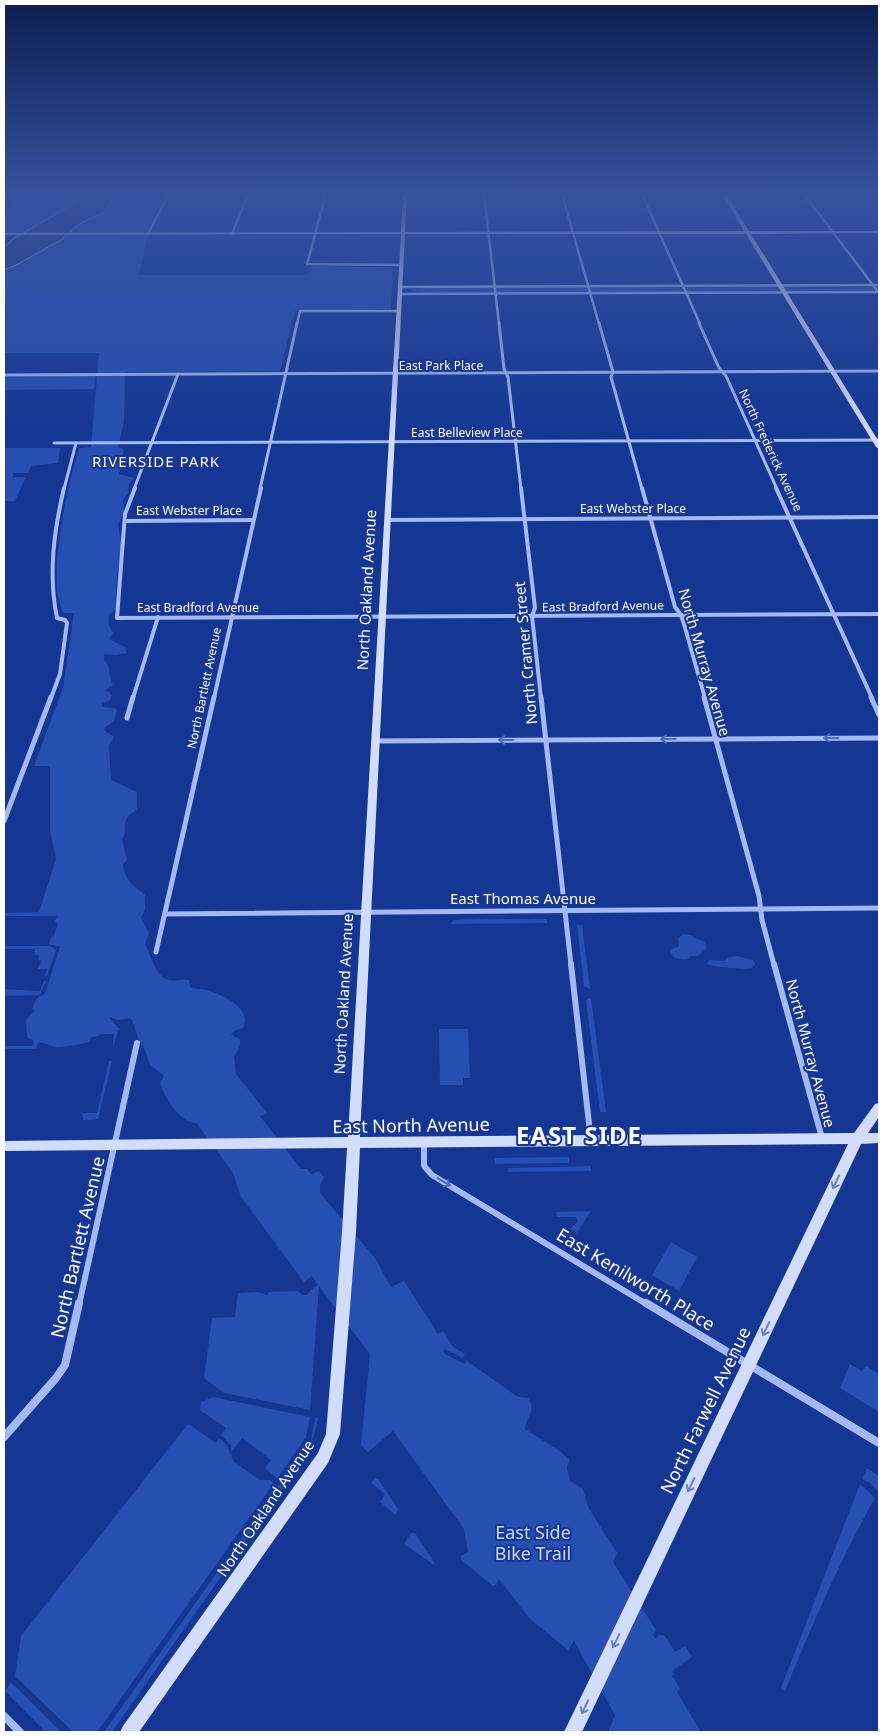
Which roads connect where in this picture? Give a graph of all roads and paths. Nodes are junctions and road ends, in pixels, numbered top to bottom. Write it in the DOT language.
graph roads {
  1 [pos="400,275"];
  2 [pos="494,275"];
  3 [pos="585,275"];
  4 [pos="677,275"];
  5 [pos="772,275"];
  6 [pos="865,275"];
  7 [pos="873,285"];
  8 [pos="879,285"];
  9 [pos="588,286"];
  10 [pos="682,286"];
  11 [pos="779,286"];
  12 [pos="399,287"];
  13 [pos="496,287"];
  14 [pos="879,292"];
  15 [pos="590,293"];
  16 [pos="686,293"];
  17 [pos="783,293"];
  18 [pos="399,294"];
  19 [pos="496,294"];
  20 [pos="398,311"];
  21 [pos="879,371"];
  22 [pos="613,372"];
  23 [pos="721,372"];
  24 [pos="832,372"];
  25 [pos="394,373"];
  26 [pos="505,373"];
  27 [pos="178,374"];
  28 [pos="286,374"];
  29 [pos="4,375"];
  30 [pos="628,440"];
  31 [pos="755,440"];
  32 [pos="877,440"];
  33 [pos="391,441"];
  34 [pos="515,441"];
  35 [pos="151,442"];
  36 [pos="271,442"];
  37 [pos="54,443"];
  38 [pos="76,443"];
  39 [pos="879,447"];
  40 [pos="791,517"];
  41 [pos="879,517"];
  42 [pos="650,518"];
  43 [pos="524,519"];
  44 [pos="253,520"];
  45 [pos="387,520"];
  46 [pos="125,521"];
  47 [pos="834,614"];
  48 [pos="879,614"];
  49 [pos="681,615"];
  50 [pos="532,616"];
  51 [pos="158,617"];
  52 [pos="231,617"];
  53 [pos="382,617"];
  54 [pos="879,714"];
  55 [pos="127,718"];
  56 [pos="879,738"];
  57 [pos="715,739"];
  58 [pos="546,740"];
  59 [pos="375,741"];
  60 [pos="4,821"];
  61 [pos="879,908"];
  62 [pos="760,909"];
  63 [pos="565,911"];
  64 [pos="366,912"];
  65 [pos="166,914"];
  66 [pos="156,952"];
  67 [pos="137,1043"];
  68 [pos="879,1108"];
  69 [pos="822,1138"];
  70 [pos="857,1138"];
  71 [pos="879,1138"];
  72 [pos="591,1141"];
  73 [pos="424,1143"];
  74 [pos="353,1144"];
  75 [pos="115,1145"];
  76 [pos="4,1146"];
  77 [pos="749,1364"];
  78 [pos="4,1437"];
  79 [pos="879,1443"];
  80 [pos="4,1716"];
  81 [pos="20,1732"];
  82 [pos="129,1732"];
  83 [pos="573,1732"];
  1 -- 12 [label="main road, North Oakland Avenue"];
  2 -- 13 [label="street, North Cramer Street"];
  3 -- 9 [label="street, North Murray Avenue"];
  4 -- 10 [label="street, North Frederick Avenue"];
  5 -- 11 [label="main road"];
  6 -- 7 [label="street"];
  7 -- 8 [label="street"];
  7 -- 11 [label="street"];
  7 -- 14 [label="street"];
  9 -- 10 [label="street"];
  9 -- 13 [label="street"];
  9 -- 15 [label="street, North Murray Avenue"];
  10 -- 11 [label="street"];
  10 -- 16 [label="street, North Frederick Avenue"];
  11 -- 17 [label="main road"];
  12 -- 13 [label="street"];
  12 -- 18 [label="main road, North Oakland Avenue"];
  13 -- 19 [label="street, North Cramer Street"];
  14 -- 17 [label="street"];
  15 -- 16 [label="street"];
  15 -- 19 [label="street"];
  15 -- 22 [label="street, North Murray Avenue"];
  16 -- 17 [label="street"];
  16 -- 23 [label="street, North Frederick Avenue"];
  17 -- 24 [label="main road"];
  18 -- 19 [label="street"];
  18 -- 20 [label="main road, North Oakland Avenue"];
  19 -- 26 [label="street, North Cramer Street"];
  20 -- 25 [label="main road, North Oakland Avenue"];
  20 -- 28 [label="street, North Bartlett Avenue"];
  21 -- 24 [label="street, East Park Place"];
  22 -- 23 [label="street, East Park Place"];
  22 -- 26 [label="street, East Park Place"];
  22 -- 30 [label="street, North Murray Avenue"];
  23 -- 24 [label="street, East Park Place"];
  23 -- 31 [label="street, North Frederick Avenue"];
  24 -- 32 [label="main road"];
  25 -- 26 [label="street, East Park Place"];
  25 -- 28 [label="street, East Park Place"];
  25 -- 33 [label="main road, North Oakland Avenue"];
  26 -- 34 [label="street, North Cramer Street"];
  27 -- 28 [label="street, East Park Place"];
  27 -- 29 [label="street, East Park Place"];
  27 -- 35 [label="street"];
  28 -- 36 [label="street, North Bartlett Avenue"];
  30 -- 31 [label="street, East Belleview Place"];
  30 -- 34 [label="street, East Belleview Place"];
  30 -- 42 [label="street, North Murray Avenue"];
  31 -- 32 [label="street, East Belleview Place"];
  31 -- 40 [label="street, North Frederick Avenue"];
  32 -- 39 [label="main road"];
  33 -- 34 [label="street, East Belleview Place"];
  33 -- 36 [label="street, East Belleview Place"];
  33 -- 45 [label="main road, North Oakland Avenue"];
  34 -- 43 [label="street, North Cramer Street"];
  35 -- 36 [label="street, East Belleview Place"];
  35 -- 38 [label="street, East Belleview Place"];
  35 -- 46 [label="street"];
  36 -- 44 [label="street, North Bartlett Avenue"];
  37 -- 38 [label="street, East Belleview Place"];
  38 -- 60 [label="street"];
  40 -- 41 [label="street, East Webster Place"];
  40 -- 42 [label="street, East Webster Place"];
  40 -- 47 [label="street, North Frederick Avenue"];
  42 -- 43 [label="street, East Webster Place"];
  42 -- 49 [label="street, North Murray Avenue"];
  43 -- 45 [label="street, East Webster Place"];
  43 -- 50 [label="street, North Cramer Street"];
  44 -- 46 [label="street, East Webster Place"];
  44 -- 52 [label="street, North Bartlett Avenue"];
  45 -- 53 [label="main road, North Oakland Avenue"];
  46 -- 51 [label="street, East Bradford Avenue"];
  47 -- 48 [label="street, East Bradford Avenue"];
  47 -- 49 [label="street, East Bradford Avenue"];
  47 -- 54 [label="street, North Frederick Avenue"];
  49 -- 50 [label="street, East Bradford Avenue"];
  49 -- 57 [label="street, North Murray Avenue"];
  50 -- 53 [label="street, East Bradford Avenue"];
  50 -- 58 [label="street, North Cramer Street"];
  51 -- 52 [label="street, East Bradford Avenue"];
  51 -- 55 [label="street"];
  52 -- 53 [label="street, East Bradford Avenue"];
  52 -- 65 [label="street, North Bartlett Avenue"];
  53 -- 59 [label="main road, North Oakland Avenue"];
  56 -- 57 [label="street, one-way"];
  57 -- 58 [label="street, one-way"];
  57 -- 62 [label="street, North Murray Avenue"];
  58 -- 59 [label="street, one-way"];
  58 -- 63 [label="street, North Cramer Street"];
  59 -- 64 [label="main road, North Oakland Avenue"];
  61 -- 62 [label="street, East Thomas Avenue"];
  62 -- 63 [label="street, East Thomas Avenue"];
  62 -- 69 [label="street, North Murray Avenue"];
  63 -- 64 [label="street, East Thomas Avenue"];
  63 -- 72 [label="street, North Cramer Street"];
  64 -- 65 [label="street, East Thomas Avenue"];
  64 -- 74 [label="main road, North Oakland Avenue"];
  65 -- 66 [label="street, North Bartlett Avenue"];
  67 -- 75 [label="street, North Bartlett Avenue"];
  68 -- 70 [label="main road, North Farwell Avenue"];
  69 -- 70 [label="main road, East North Avenue"];
  69 -- 72 [label="main road, East North Avenue"];
  70 -- 71 [label="main road, East North Avenue"];
  70 -- 77 [label="main road, North Farwell Avenue, one-way"];
  72 -- 73 [label="main road, East North Avenue"];
  73 -- 74 [label="main road, East North Avenue"];
  73 -- 77 [label="street, East Kenilworth Place, one-way"];
  74 -- 75 [label="main road, East North Avenue"];
  74 -- 82 [label="main road, North Oakland Avenue"];
  75 -- 76 [label="main road, East North Avenue"];
  75 -- 78 [label="street, North Bartlett Avenue"];
  77 -- 79 [label="street, East Kenilworth Place"];
  77 -- 83 [label="main road, North Farwell Avenue, one-way"];
  80 -- 81 [label="street"];
}
